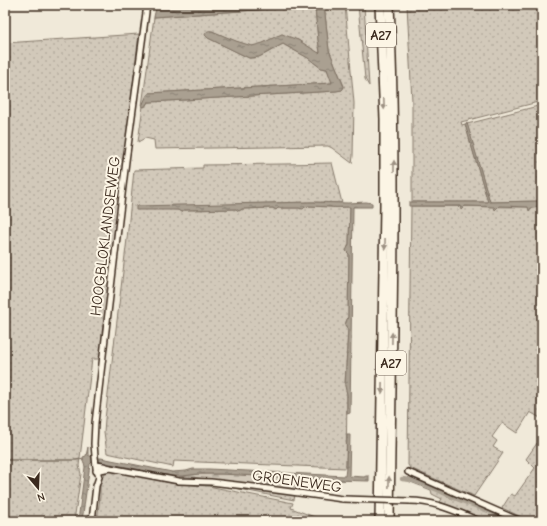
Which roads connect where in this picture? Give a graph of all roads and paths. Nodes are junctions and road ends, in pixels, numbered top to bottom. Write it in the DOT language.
graph roads {
  1 [pos="147,5"];
  2 [pos="380,5"];
  3 [pos="389,5"];
  4 [pos="96,464"];
  5 [pos="408,472"];
  6 [pos="92,521"];
  7 [pos="380,521"];
  8 [pos="389,521"];
  9 [pos="480,521"];
  10 [pos="520,521"];
  1 -- 4 [label="street, HOOGBLOKLANDSEWEG"];
  2 -- 7 [label="highway, A27, one-way"];
  8 -- 3 [label="highway, A27, one-way"];
  4 -- 6 [label="street, HOOGBLOKLANDSEWEG"];
  4 -- 9 [label="street, GROENEWEG, bridge"];
  5 -- 10 [label="street"];
}
